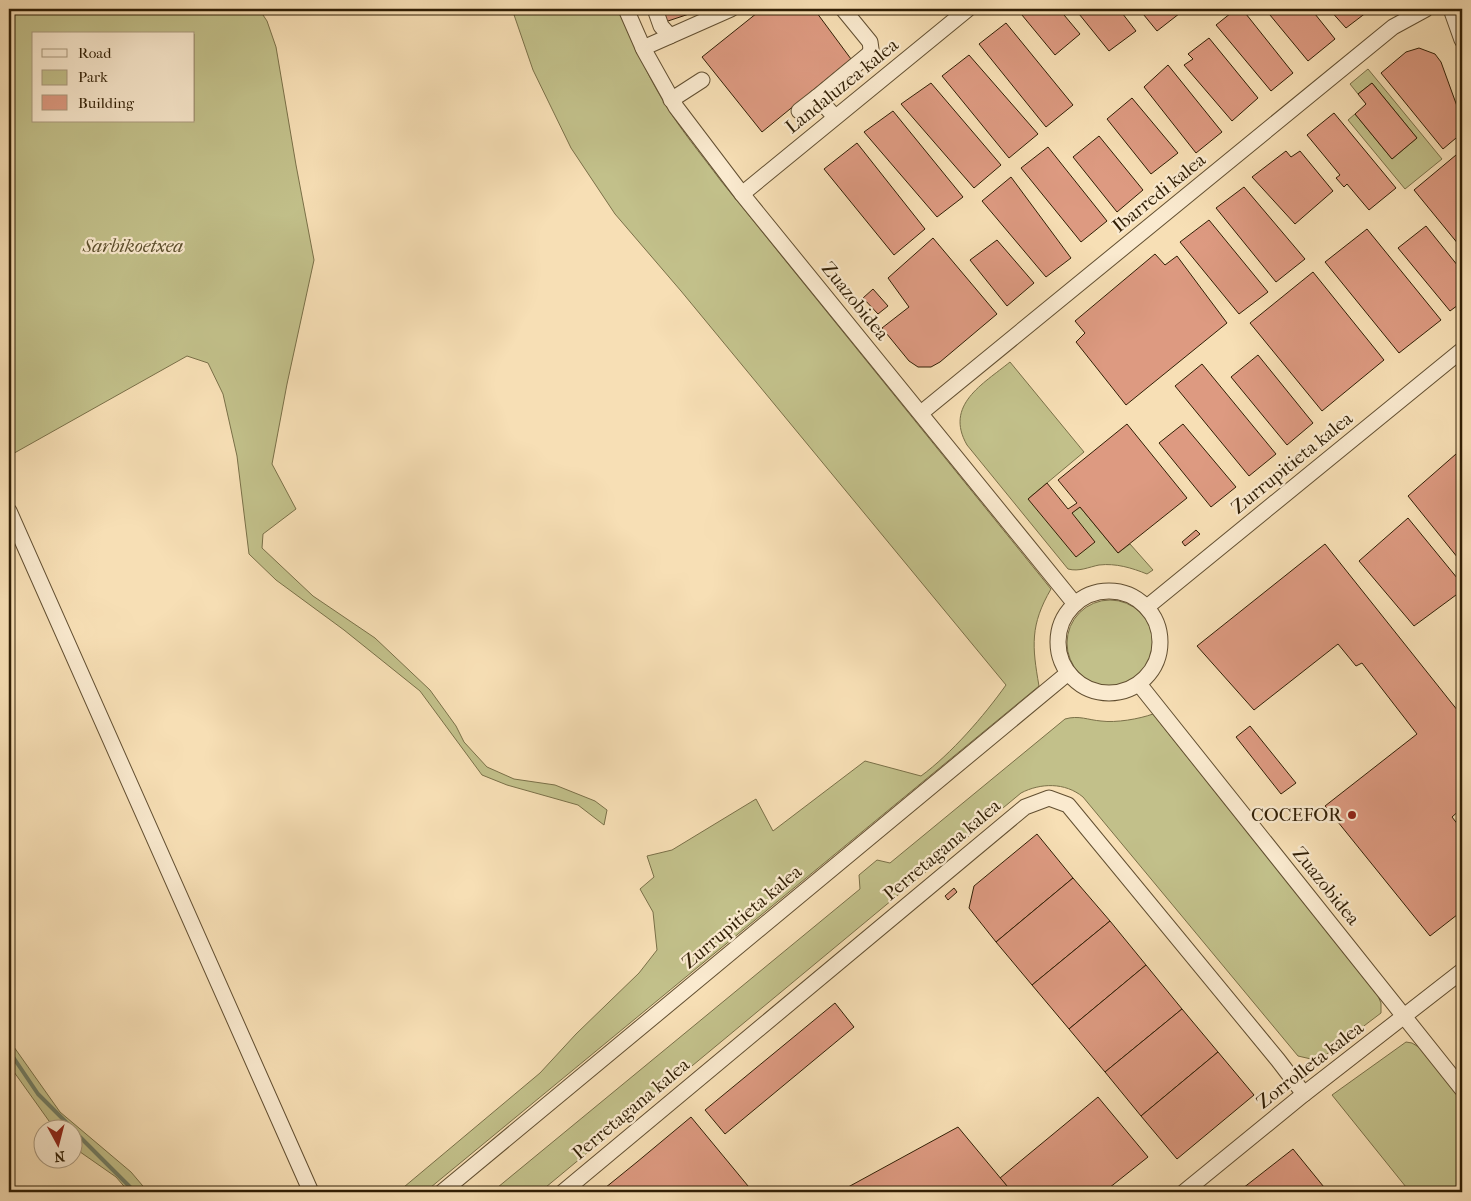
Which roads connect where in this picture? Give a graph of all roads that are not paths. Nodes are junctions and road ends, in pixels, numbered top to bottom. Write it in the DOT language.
graph roads {
  1 [pos="626,9"];
  2 [pos="655,9"];
  3 [pos="731,9"];
  4 [pos="843,9"];
  5 [pos="968,9"];
  6 [pos="1426,9"];
  7 [pos="1451,9"];
  8 [pos="670,36"];
  9 [pos="1462,40"];
  10 [pos="643,48"];
  11 [pos="702,80"];
  12 [pos="817,97"];
  13 [pos="671,100"];
  14 [pos="799,111"];
  15 [pos="835,117"];
  16 [pos="742,194"];
  17 [pos="1462,350"];
  18 [pos="921,413"];
  19 [pos="9,511"];
  20 [pos="1075,604"];
  21 [pos="1147,607"];
  22 [pos="1068,673"];
  23 [pos="1139,684"];
  24 [pos="1462,971"];
  25 [pos="1405,1017"];
  26 [pos="1462,1089"];
  27 [pos="1304,1094"];
  28 [pos="311,1192"];
  29 [pos="442,1192"];
  30 [pos="562,1192"];
  31 [pos="1184,1192"];
  1 -- 10 [label="street, Zuazobidea"];
  2 -- 8 [label="street"];
  3 -- 8 [label="street"];
  4 -- 12 [label="street"];
  5 -- 15 [label="street, Landaluzea kalea"];
  6 -- 18 [label="street, Ibarredi kalea"];
  7 -- 9 [label="street"];
  8 -- 10 [label="street"];
  10 -- 13 [label="street, Zuazobidea"];
  11 -- 13 [label="street"];
  12 -- 14 [label="street"];
  12 -- 15 [label="street"];
  13 -- 16 [label="street, Zuazobidea"];
  15 -- 16 [label="street, Landaluzea kalea"];
  16 -- 18 [label="street, Zuazobidea"];
  17 -- 21 [label="street, Zurrupitieta kalea"];
  18 -- 20 [label="street, Zuazobidea"];
  19 -- 28 [label="street"];
  20 -- 21 [label="street"];
  20 -- 22 [label="street"];
  21 -- 23 [label="street"];
  22 -- 23 [label="street"];
  22 -- 29 [label="street, Zurrupitieta kalea"];
  23 -- 25 [label="street, Zuazobidea"];
  24 -- 25 [label="street, Zorrolleta kalea"];
  25 -- 26 [label="street, Zuazobidea"];
  25 -- 27 [label="street, Zorrolleta kalea"];
  27 -- 30 [label="street, Perretagana kalea"];
  27 -- 31 [label="street, Zorrolleta kalea"];
}
